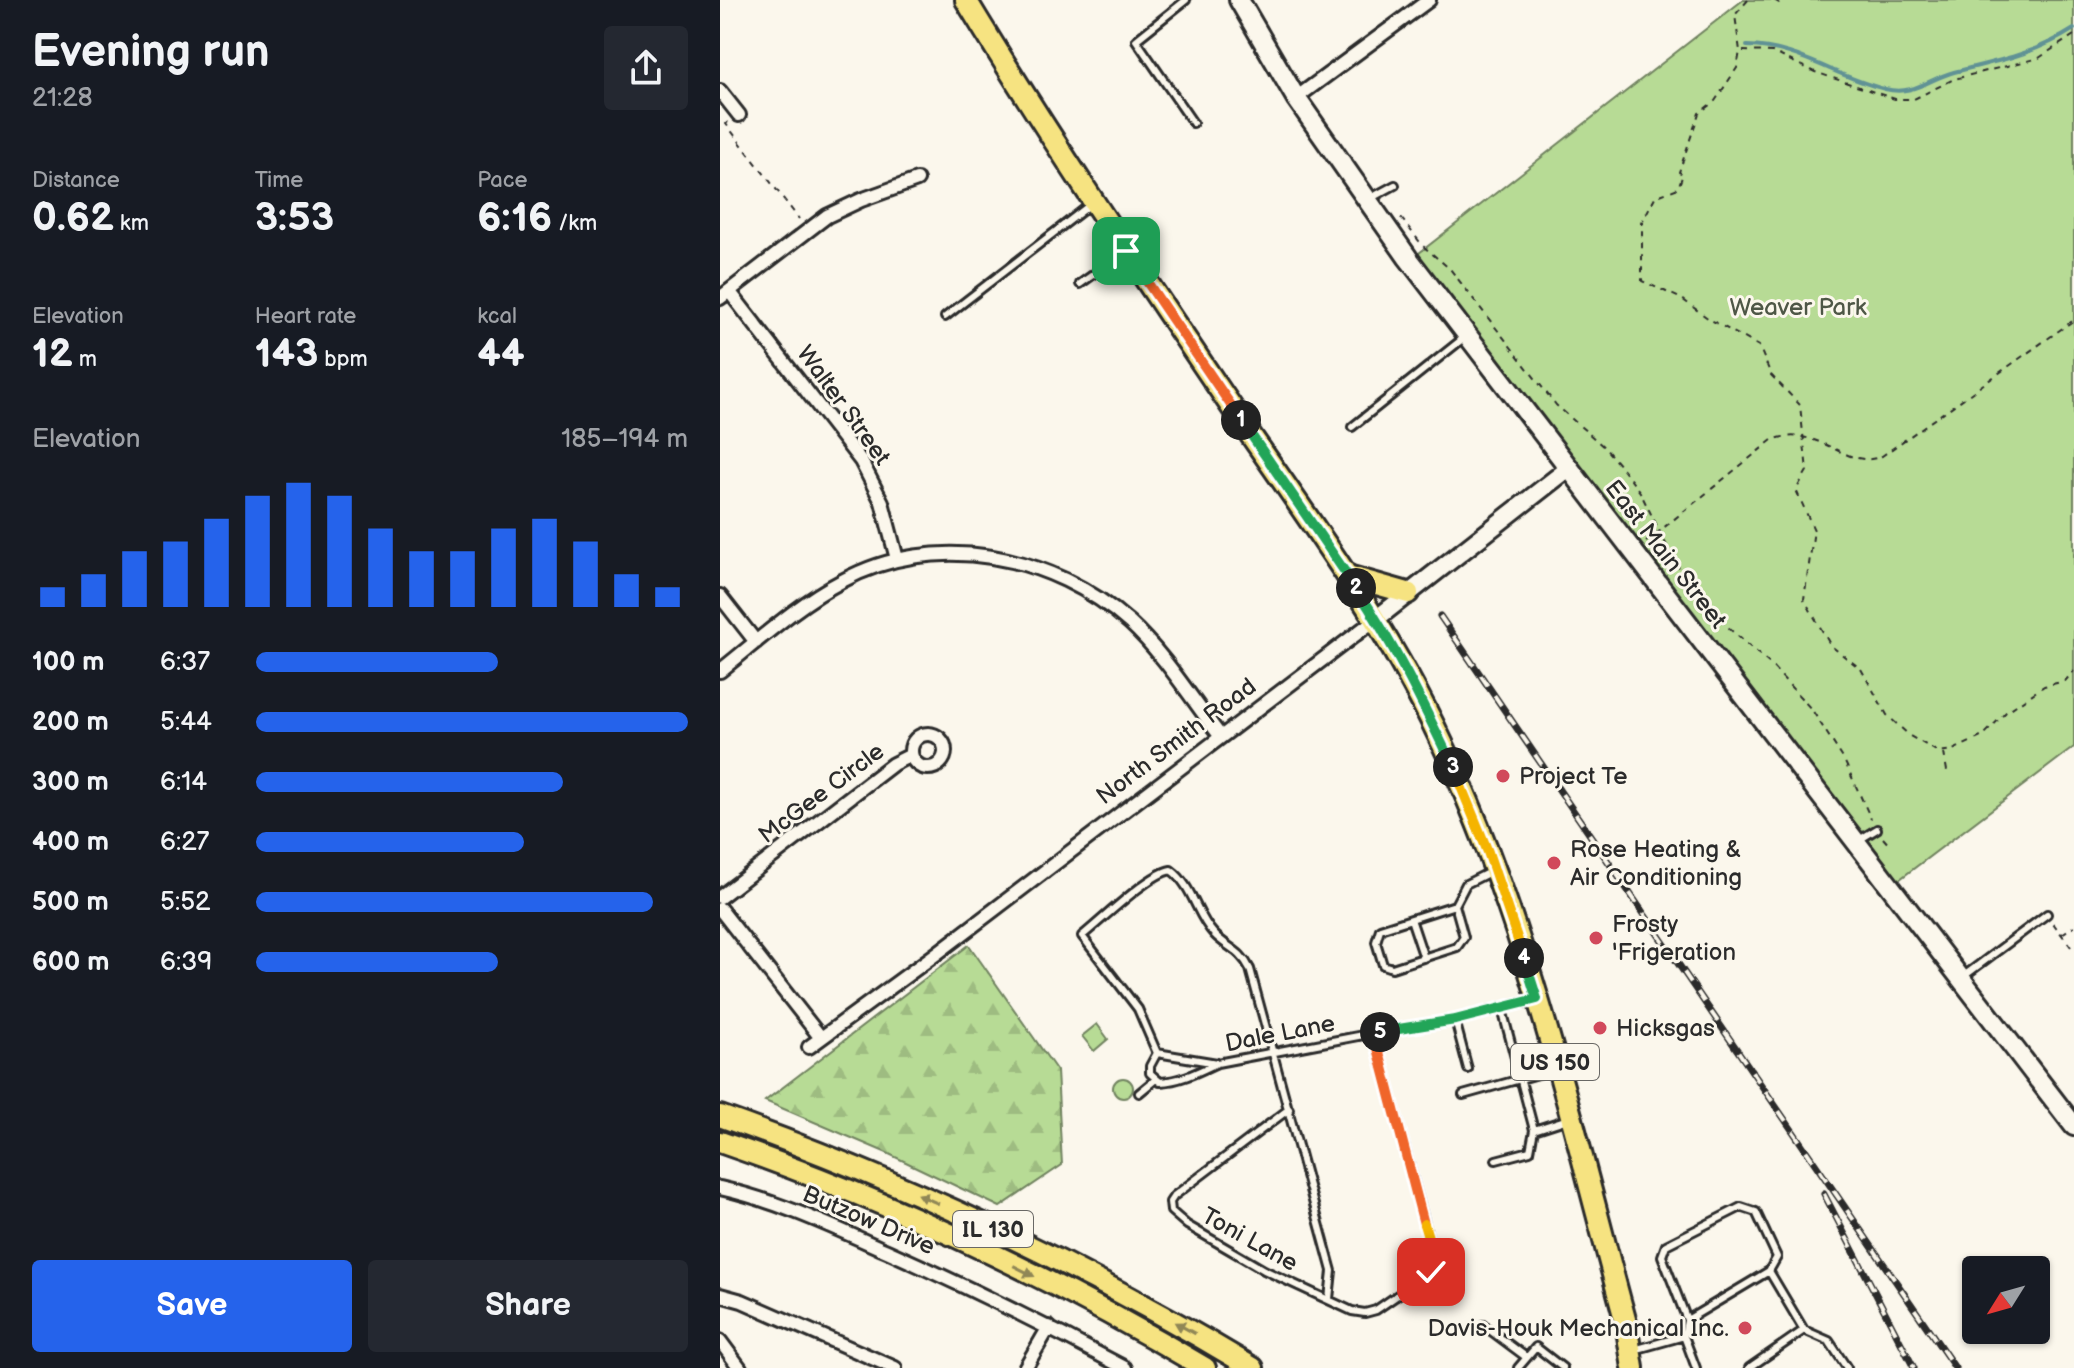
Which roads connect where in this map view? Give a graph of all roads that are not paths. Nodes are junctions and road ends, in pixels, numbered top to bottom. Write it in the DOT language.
graph roads {
  1 [pos="966,0"];
  2 [pos="1186,0"];
  3 [pos="1239,0"];
  4 [pos="1429,0"];
  5 [pos="720,91"];
  6 [pos="1296,98"];
  7 [pos="736,117"];
  8 [pos="1193,123"];
  9 [pos="917,180"];
  10 [pos="1395,185"];
  11 [pos="1367,200"];
  12 [pos="1093,202"];
  13 [pos="1126,251"];
  14 [pos="1080,284"];
  15 [pos="725,294"];
  16 [pos="945,317"];
  17 [pos="1468,335"];
  18 [pos="1352,427"];
  19 [pos="1569,468"];
  20 [pos="897,559"];
  21 [pos="1348,576"];
  22 [pos="1408,593"];
  23 [pos="720,596"];
  24 [pos="1376,619"];
  25 [pos="756,642"];
  26 [pos="720,671"];
  27 [pos="1221,737"];
  28 [pos="911,755"];
  29 [pos="1877,829"];
  30 [pos="1857,841"];
  31 [pos="1494,869"];
  32 [pos="720,897"];
  33 [pos="1455,905"];
  34 [pos="720,909"];
  35 [pos="2047,914"];
  36 [pos="1411,919"];
  37 [pos="1424,958"];
  38 [pos="1961,978"];
  39 [pos="1537,999"];
  40 [pos="1502,1009"];
  41 [pos="1455,1020"];
  42 [pos="1374,1033"];
  43 [pos="821,1038"];
  44 [pos="809,1047"];
  45 [pos="1157,1053"];
  46 [pos="1273,1053"];
  47 [pos="1217,1063"];
  48 [pos="1468,1069"];
  49 [pos="1557,1069"];
  50 [pos="1156,1079"];
  51 [pos="1520,1079"];
  52 [pos="1139,1093"];
  53 [pos="1463,1095"];
  54 [pos="1289,1109"];
  55 [pos="720,1116"];
  56 [pos="1571,1118"];
  57 [pos="2074,1126"];
  58 [pos="1534,1130"];
  59 [pos="720,1142"];
  60 [pos="1496,1160"];
  61 [pos="720,1188"];
  62 [pos="1769,1271"];
  63 [pos="720,1295"];
  64 [pos="1329,1299"];
  65 [pos="1687,1320"];
  66 [pos="1483,1325"];
  67 [pos="1049,1327"];
  68 [pos="1804,1330"];
  69 [pos="1684,1336"];
  70 [pos="720,1341"];
  71 [pos="1526,1357"];
  72 [pos="1632,1360"];
  73 [pos="740,1368"];
  74 [pos="895,1368"];
  75 [pos="1025,1368"];
  76 [pos="1125,1368"];
  77 [pos="1205,1368"];
  78 [pos="1253,1368"];
  79 [pos="1518,1368"];
  80 [pos="1563,1368"];
  81 [pos="1696,1368"];
  82 [pos="1749,1368"];
  83 [pos="1847,1368"];
  1 -- 12 [label="main road, US 150"];
  2 -- 8 [label="lane"];
  3 -- 6 [label="main road, East Main Street"];
  4 -- 6 [label="street"];
  5 -- 7 [label="street"];
  6 -- 11 [label="main road, East Main Street"];
  9 -- 15 [label="street"];
  10 -- 11 [label="lane"];
  11 -- 17 [label="main road, East Main Street"];
  12 -- 13 [label="main road, US 150"];
  12 -- 16 [label="lane"];
  13 -- 14 [label="lane"];
  13 -- 21 [label="main road, US 150"];
  15 -- 20 [label="street, Walter Street"];
  17 -- 18 [label="lane"];
  17 -- 19 [label="main road, East Main Street"];
  19 -- 22 [label="street, North Smith Road"];
  19 -- 30 [label="main road, East Main Street"];
  20 -- 25 [label="street"];
  20 -- 27 [label="street"];
  21 -- 22 [label="main road"];
  21 -- 24 [label="main road, US 150"];
  22 -- 24 [label="street, North Smith Road"];
  23 -- 25 [label="street"];
  24 -- 27 [label="street, North Smith Road"];
  24 -- 31 [label="main road, US 150"];
  25 -- 26 [label="street"];
  27 -- 43 [label="street, North Smith Road"];
  28 -- 32 [label="street, McGee Circle"];
  29 -- 30 [label="lane"];
  30 -- 38 [label="main road, East Main Street"];
  31 -- 33 [label="lane"];
  31 -- 39 [label="main road, US 150"];
  33 -- 36 [label="lane"];
  33 -- 37 [label="lane"];
  34 -- 43 [label="street"];
  35 -- 38 [label="lane"];
  36 -- 37 [label="lane"];
  36 -- 37 [label="lane"];
  38 -- 57 [label="main road, East Main Street"];
  39 -- 40 [label="lane, Dale Lane"];
  39 -- 49 [label="main road, US 150"];
  40 -- 41 [label="lane, Dale Lane"];
  40 -- 51 [label="lane"];
  41 -- 42 [label="lane, Dale Lane"];
  41 -- 48 [label="lane"];
  42 -- 46 [label="lane, Dale Lane"];
  42 -- 64 [label="lane, Toni Lane"];
  43 -- 44 [label="street, North Smith Road"];
  45 -- 46 [label="lane, Toni Lane"];
  45 -- 47 [label="lane, Dale Lane"];
  45 -- 50 [label="lane"];
  46 -- 47 [label="lane, Dale Lane"];
  46 -- 54 [label="lane, Toni Lane"];
  47 -- 50 [label="lane, Dale Lane"];
  49 -- 51 [label="lane"];
  49 -- 56 [label="main road, US 150"];
  50 -- 52 [label="lane"];
  51 -- 53 [label="lane"];
  51 -- 58 [label="lane"];
  54 -- 64 [label="lane, Toni Lane"];
  54 -- 64 [label="lane, Toni Lane"];
  78 -- 55 [label="main road, IL 130, one-way"];
  56 -- 58 [label="lane"];
  56 -- 72 [label="main road, US 150"];
  58 -- 60 [label="lane"];
  59 -- 77 [label="main road, IL 130, one-way"];
  61 -- 67 [label="street, Butzow Drive"];
  62 -- 65 [label="lane"];
  62 -- 65 [label="lane"];
  62 -- 68 [label="lane"];
  63 -- 74 [label="street"];
  65 -- 69 [label="lane"];
  66 -- 71 [label="lane"];
  67 -- 75 [label="street"];
  67 -- 76 [label="street, Butzow Drive"];
  68 -- 82 [label="lane"];
  68 -- 83 [label="lane"];
  69 -- 72 [label="lane"];
  69 -- 81 [label="lane"];
  70 -- 73 [label="street"];
  71 -- 79 [label="lane"];
  71 -- 80 [label="lane"];
}
